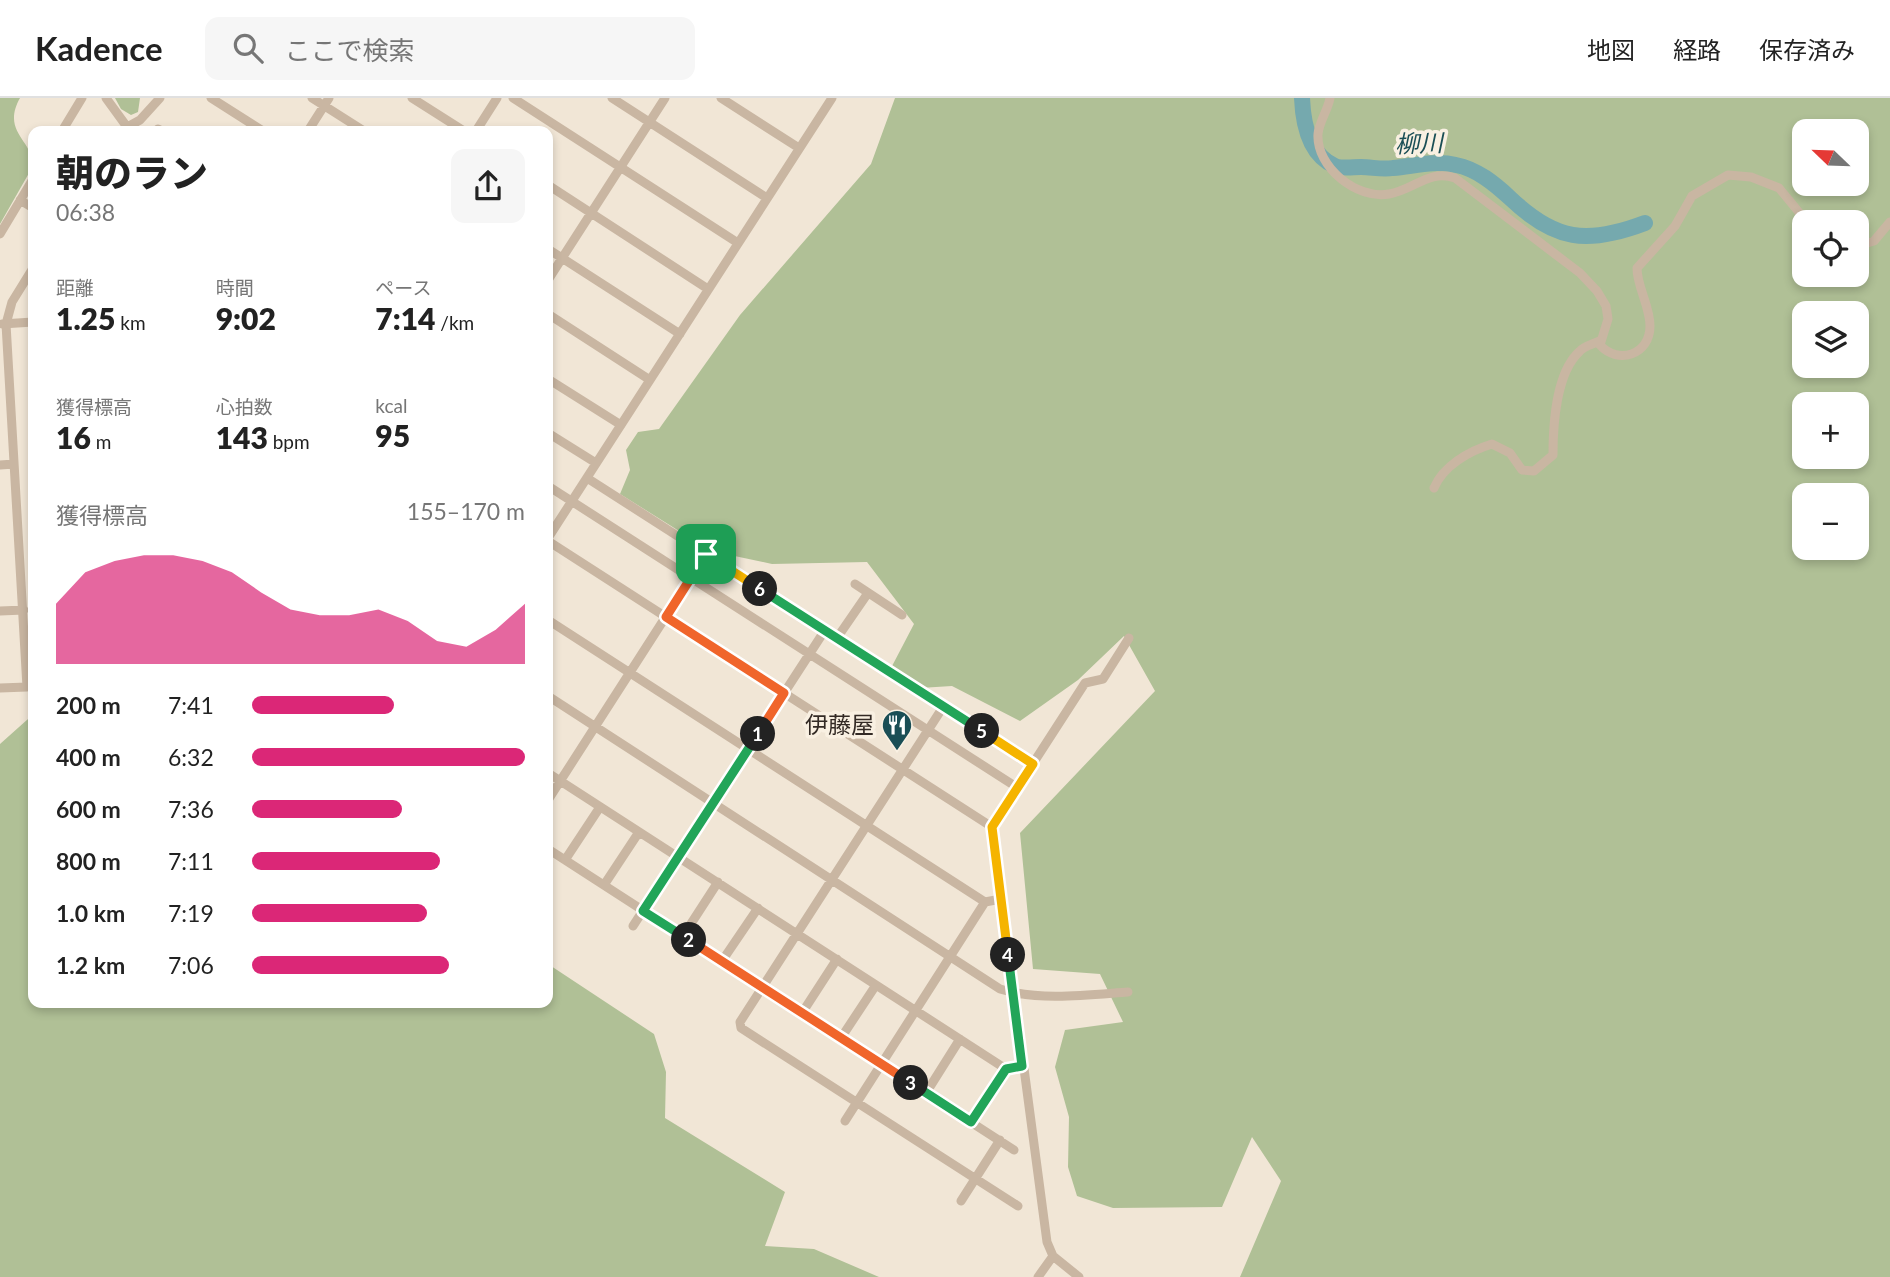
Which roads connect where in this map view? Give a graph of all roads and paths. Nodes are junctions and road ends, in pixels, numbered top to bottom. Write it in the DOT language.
graph roads {
  1 [pos="82,98"];
  2 [pos="106,98"];
  3 [pos="160,98"];
  4 [pos="211,98"];
  5 [pos="312,98"];
  6 [pos="412,98"];
  7 [pos="497,98"];
  8 [pos="513,98"];
  9 [pos="612,98"];
  10 [pos="664,98"];
  11 [pos="720,98"];
  12 [pos="832,98"];
  13 [pos="1330,98"];
  14 [pos="327,102"];
  15 [pos="649,122"];
  16 [pos="65,126"];
  17 [pos="124,126"];
  18 [pos="132,126"];
  19 [pos="255,126"];
  20 [pos="311,126"];
  21 [pos="358,126"];
  22 [pos="456,126"];
  23 [pos="479,126"];
  24 [pos="799,148"];
  25 [pos="620,167"];
  26 [pos="28,187"];
  27 [pos="553,189"];
  28 [pos="767,198"];
  29 [pos="20,200"];
  30 [pos="28,205"];
  31 [pos="1798,210"];
  32 [pos="591,213"];
  33 [pos="1890,222"];
  34 [pos="0,234"];
  35 [pos="1869,242"];
  36 [pos="738,243"];
  37 [pos="553,252"];
  38 [pos="562,258"];
  39 [pos="553,272"];
  40 [pos="28,276"];
  41 [pos="709,289"];
  42 [pos="553,317"];
  43 [pos="28,322"];
  44 [pos="3,324"];
  45 [pos="680,334"];
  46 [pos="1600,341"];
  47 [pos="650,380"];
  48 [pos="553,382"];
  49 [pos="621,425"];
  50 [pos="553,436"];
  51 [pos="596,463"];
  52 [pos="15,464"];
  53 [pos="0,465"];
  54 [pos="587,478"];
  55 [pos="1434,488"];
  56 [pos="553,489"];
  57 [pos="572,501"];
  58 [pos="553,532"];
  59 [pos="553,543"];
  60 [pos="706,554"];
  61 [pos="691,578"];
  62 [pos="855,584"];
  63 [pos="868,593"];
  64 [pos="24,610"];
  65 [pos="0,611"];
  66 [pos="902,615"];
  67 [pos="666,617"];
  68 [pos="553,623"];
  69 [pos="825,630"];
  70 [pos="837,638"];
  71 [pos="1129,638"];
  72 [pos="809,654"];
  73 [pos="630,673"];
  74 [pos="0,688"];
  75 [pos="784,693"];
  76 [pos="553,699"];
  77 [pos="943,707"];
  78 [pos="595,727"];
  79 [pos="928,730"];
  80 [pos="748,749"];
  81 [pos="1033,764"];
  82 [pos="903,770"];
  83 [pos="553,776"];
  84 [pos="560,781"];
  85 [pos="1018,788"];
  86 [pos="553,792"];
  87 [pos="713,803"];
  88 [pos="600,807"];
  89 [pos="867,826"];
  90 [pos="992,827"];
  91 [pos="639,832"];
  92 [pos="553,852"];
  93 [pos="678,857"];
  94 [pos="565,860"];
  95 [pos="832,879"];
  96 [pos="718,882"];
  97 [pos="604,885"];
  98 [pos="1001,900"];
  99 [pos="985,902"];
  100 [pos="758,908"];
  101 [pos="643,911"];
  102 [pos="633,926"];
  103 [pos="797,934"];
  104 [pos="683,936"];
  105 [pos="950,956"];
  106 [pos="836,959"];
  107 [pos="722,961"];
  108 [pos="876,985"];
  109 [pos="762,987"];
  110 [pos="1013,992"];
  111 [pos="1128,992"];
  112 [pos="916,1010"];
  113 [pos="802,1013"];
  114 [pos="841,1038"];
  115 [pos="960,1039"];
  116 [pos="881,1064"];
  117 [pos="1022,1066"];
  118 [pos="1006,1069"];
  119 [pos="926,1093"];
  120 [pos="857,1102"];
  121 [pos="845,1121"];
  122 [pos="971,1122"];
  123 [pos="1000,1140"];
  124 [pos="1014,1150"];
  125 [pos="975,1178"];
  126 [pos="961,1201"];
  127 [pos="1018,1206"];
  128 [pos="1053,1256"];
  129 [pos="1038,1277"];
  130 [pos="1079,1277"];
  1 -- 16 [label="street"];
  2 -- 17 [label="street"];
  3 -- 18 [label="street"];
  4 -- 19 [label="street"];
  5 -- 14 [label="street"];
  6 -- 22 [label="street"];
  7 -- 23 [label="street"];
  8 -- 25 [label="street"];
  9 -- 15 [label="street"];
  10 -- 15 [label="street"];
  11 -- 24 [label="street"];
  12 -- 24 [label="street"];
  13 -- 46 [label="street"];
  14 -- 20 [label="street"];
  14 -- 21 [label="street"];
  15 -- 25 [label="street"];
  15 -- 28 [label="street"];
  24 -- 28 [label="street"];
  25 -- 32 [label="street"];
  25 -- 36 [label="street"];
  26 -- 29 [label="street"];
  27 -- 32 [label="street"];
  28 -- 36 [label="street"];
  29 -- 30 [label="street"];
  29 -- 34 [label="street"];
  31 -- 46 [label="street"];
  32 -- 38 [label="street"];
  32 -- 41 [label="street"];
  33 -- 35 [label="street"];
  36 -- 41 [label="street"];
  37 -- 38 [label="street"];
  38 -- 39 [label="street"];
  38 -- 45 [label="street"];
  40 -- 44 [label="street"];
  41 -- 45 [label="street"];
  42 -- 47 [label="street"];
  43 -- 44 [label="street"];
  44 -- 52 [label="street"];
  45 -- 47 [label="street"];
  46 -- 55 [label="street"];
  47 -- 49 [label="street"];
  48 -- 49 [label="street"];
  49 -- 51 [label="street"];
  50 -- 51 [label="street"];
  51 -- 54 [label="street"];
  52 -- 53 [label="street"];
  52 -- 64 [label="street"];
  54 -- 57 [label="street"];
  54 -- 60 [label="street"];
  56 -- 57 [label="street"];
  57 -- 58 [label="street"];
  57 -- 61 [label="street"];
  59 -- 67 [label="street"];
  60 -- 61 [label="street"];
  60 -- 69 [label="street"];
  61 -- 67 [label="street"];
  61 -- 72 [label="street"];
  62 -- 63 [label="street"];
  63 -- 66 [label="street"];
  63 -- 70 [label="street"];
  64 -- 65 [label="street"];
  64 -- 74 [label="street"];
  67 -- 73 [label="street"];
  67 -- 75 [label="street"];
  68 -- 73 [label="street"];
  69 -- 70 [label="street"];
  69 -- 72 [label="street"];
  70 -- 77 [label="street"];
  71 -- 81 [label="street"];
  72 -- 75 [label="street"];
  72 -- 79 [label="street"];
  73 -- 78 [label="street"];
  73 -- 80 [label="street"];
  75 -- 80 [label="street"];
  75 -- 82 [label="street"];
  76 -- 78 [label="street"];
  77 -- 79 [label="street"];
  77 -- 81 [label="street"];
  78 -- 84 [label="street"];
  78 -- 87 [label="street"];
  79 -- 82 [label="street"];
  79 -- 85 [label="street"];
  80 -- 87 [label="street"];
  80 -- 89 [label="street"];
  81 -- 85 [label="street"];
  82 -- 89 [label="street"];
  82 -- 90 [label="street"];
  83 -- 84 [label="street"];
  84 -- 86 [label="street"];
  84 -- 88 [label="street"];
  85 -- 90 [label="street"];
  87 -- 93 [label="street"];
  87 -- 95 [label="street"];
  88 -- 91 [label="street"];
  88 -- 94 [label="street"];
  89 -- 95 [label="street"];
  89 -- 99 [label="street"];
  90 -- 98 [label="street"];
  91 -- 93 [label="street"];
  91 -- 97 [label="street"];
  92 -- 94 [label="street"];
  93 -- 96 [label="street"];
  93 -- 101 [label="street"];
  94 -- 97 [label="street"];
  95 -- 103 [label="street"];
  95 -- 105 [label="street"];
  96 -- 100 [label="street"];
  96 -- 104 [label="street"];
  97 -- 101 [label="street"];
  98 -- 99 [label="street"];
  98 -- 110 [label="street"];
  99 -- 105 [label="street"];
  100 -- 103 [label="street"];
  100 -- 107 [label="street"];
  101 -- 102 [label="street"];
  101 -- 104 [label="street"];
  103 -- 106 [label="street"];
  103 -- 109 [label="street"];
  104 -- 107 [label="street"];
  105 -- 110 [label="street"];
  105 -- 112 [label="street"];
  106 -- 108 [label="street"];
  106 -- 113 [label="street"];
  107 -- 109 [label="street"];
  108 -- 112 [label="street"];
  108 -- 114 [label="street"];
  109 -- 113 [label="street"];
  109 -- 120 [label="street"];
  110 -- 111 [label="street"];
  110 -- 117 [label="street"];
  112 -- 115 [label="street"];
  112 -- 116 [label="street"];
  113 -- 114 [label="street"];
  114 -- 116 [label="street"];
  115 -- 118 [label="street"];
  115 -- 119 [label="street"];
  116 -- 119 [label="street"];
  116 -- 120 [label="street"];
  117 -- 118 [label="street"];
  117 -- 128 [label="street"];
  118 -- 122 [label="street"];
  119 -- 122 [label="street"];
  120 -- 121 [label="street"];
  120 -- 125 [label="street"];
  122 -- 123 [label="street"];
  123 -- 124 [label="street"];
  123 -- 125 [label="street"];
  125 -- 126 [label="street"];
  125 -- 127 [label="street"];
  128 -- 129 [label="street"];
  128 -- 130 [label="street"];
}
